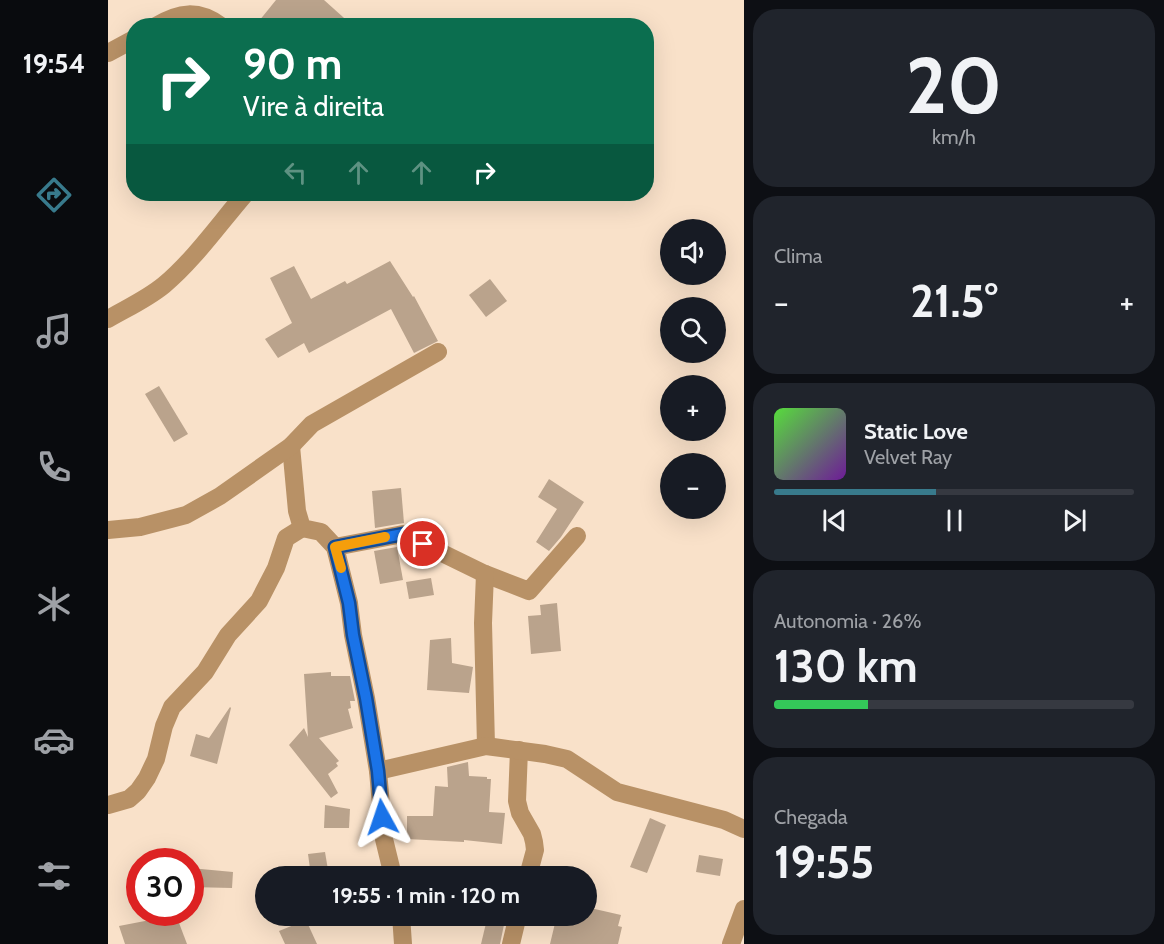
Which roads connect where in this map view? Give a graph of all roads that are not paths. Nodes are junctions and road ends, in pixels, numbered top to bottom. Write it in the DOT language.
graph roads {
  1 [pos="169,18"];
  2 [pos="211,18"];
  3 [pos="126,43"];
  4 [pos="108,53"];
  5 [pos="239,201"];
  6 [pos="108,319"];
  7 [pos="438,352"];
  8 [pos="291,446"];
  9 [pos="302,528"];
  10 [pos="108,530"];
  11 [pos="577,536"];
  12 [pos="335,547"];
  13 [pos="485,574"];
  14 [pos="486,746"];
  15 [pos="519,750"];
  16 [pos="378,771"];
  17 [pos="108,805"];
  18 [pos="744,829"];
  19 [pos="391,866"];
  20 [pos="531,866"];
  21 [pos="744,909"];
  22 [pos="402,926"];
  23 [pos="515,926"];
  24 [pos="403,944"];
  25 [pos="511,944"];
  26 [pos="731,944"];
  1 -- 2 [label="street"];
  3 -- 4 [label="street"];
  5 -- 6 [label="street"];
  7 -- 8 [label="street"];
  8 -- 9 [label="street"];
  8 -- 10 [label="street"];
  9 -- 12 [label="street"];
  9 -- 17 [label="street"];
  11 -- 13 [label="street"];
  12 -- 13 [label="street"];
  12 -- 16 [label="street"];
  13 -- 14 [label="street"];
  14 -- 15 [label="street"];
  14 -- 16 [label="street"];
  15 -- 18 [label="street"];
  15 -- 20 [label="street"];
  16 -- 19 [label="street"];
  21 -- 26 [label="street"];
  22 -- 24 [label="street"];
  23 -- 25 [label="street"];
}
